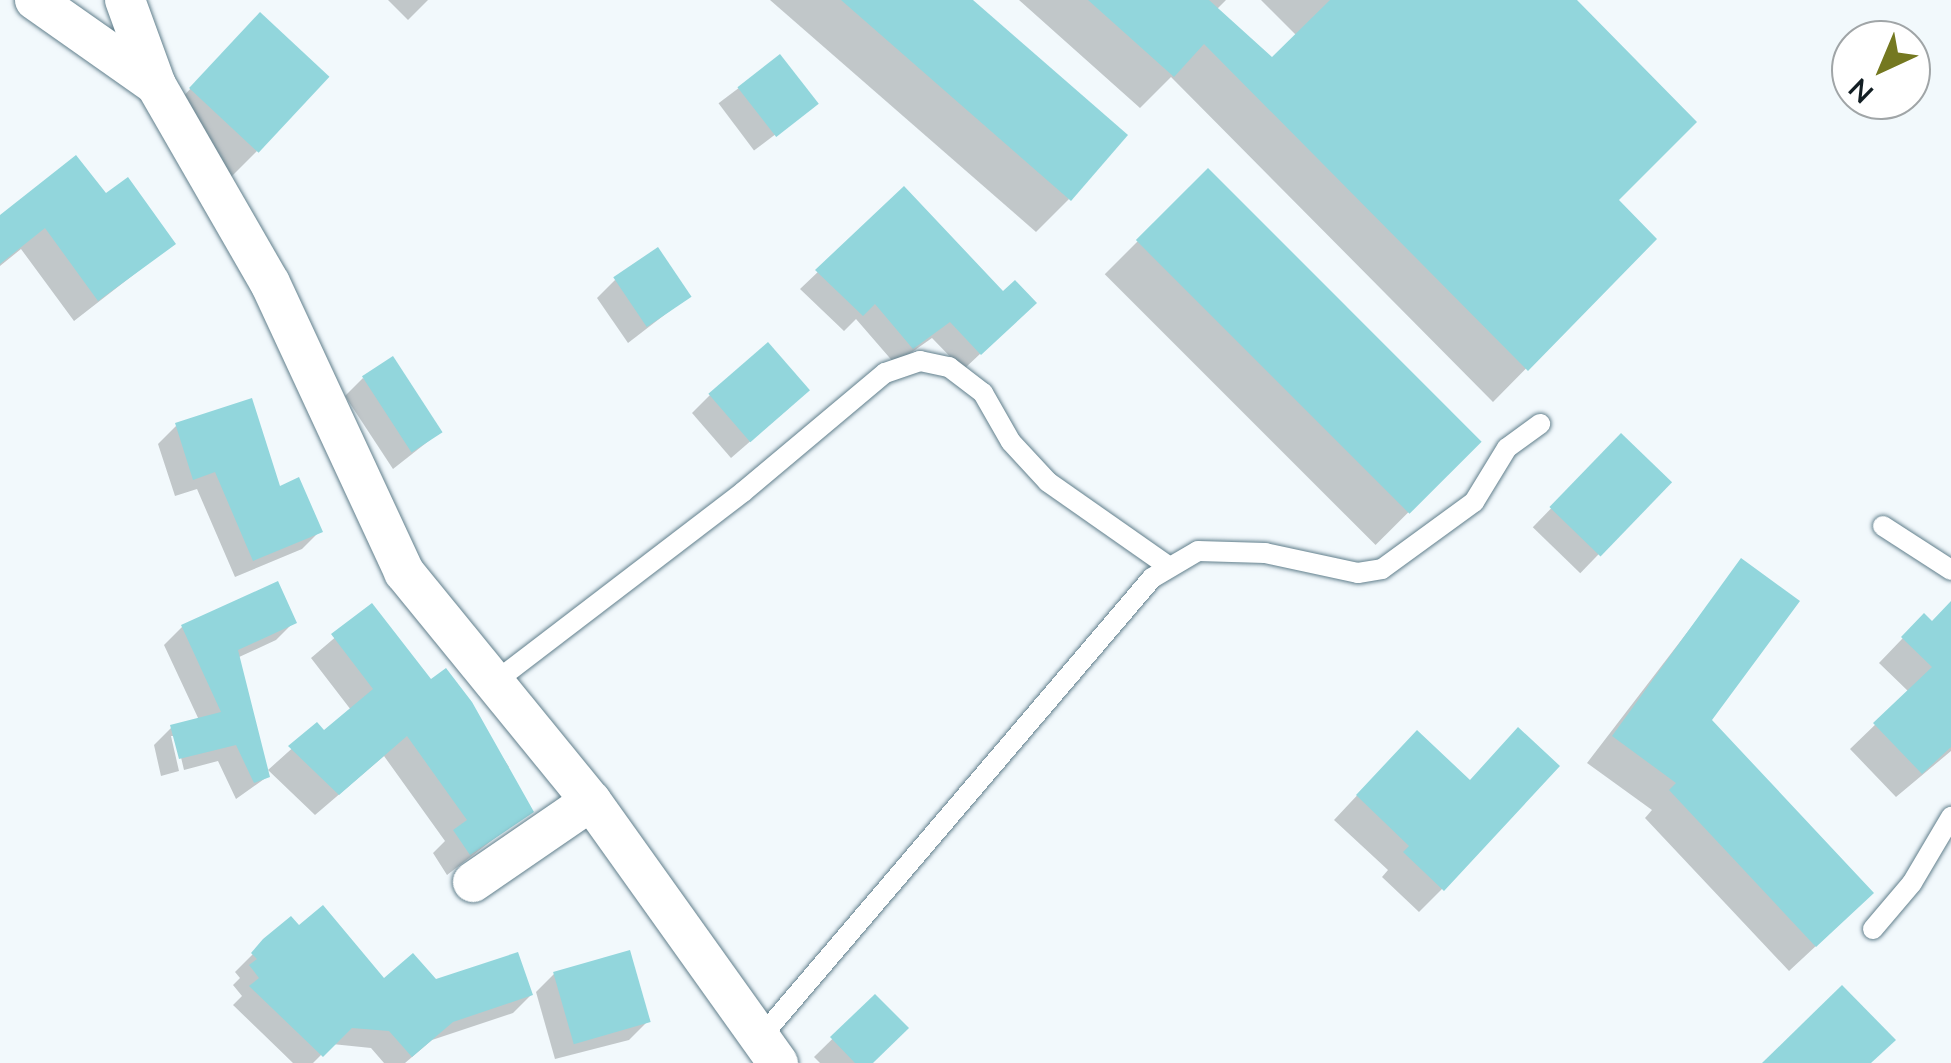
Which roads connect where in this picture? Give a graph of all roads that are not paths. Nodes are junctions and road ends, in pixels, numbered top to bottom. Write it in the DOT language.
graph roads {
  1 [pos="36,0"];
  2 [pos="124,0"];
  3 [pos="156,85"];
  4 [pos="1540,424"];
  5 [pos="1883,526"];
  6 [pos="1168,566"];
  7 [pos="1951,570"];
  8 [pos="492,684"];
  9 [pos="591,801"];
  10 [pos="1951,817"];
  11 [pos="472,882"];
  12 [pos="1874,928"];
  13 [pos="769,1050"];
  1 -- 3 [label="street"];
  2 -- 3 [label="street"];
  3 -- 8 [label="street"];
  4 -- 6 [label="lane"];
  5 -- 7 [label="lane"];
  6 -- 8 [label="lane"];
  6 -- 13 [label="lane"];
  8 -- 9 [label="street"];
  9 -- 11 [label="street"];
  9 -- 13 [label="street"];
  10 -- 12 [label="lane"];
}
